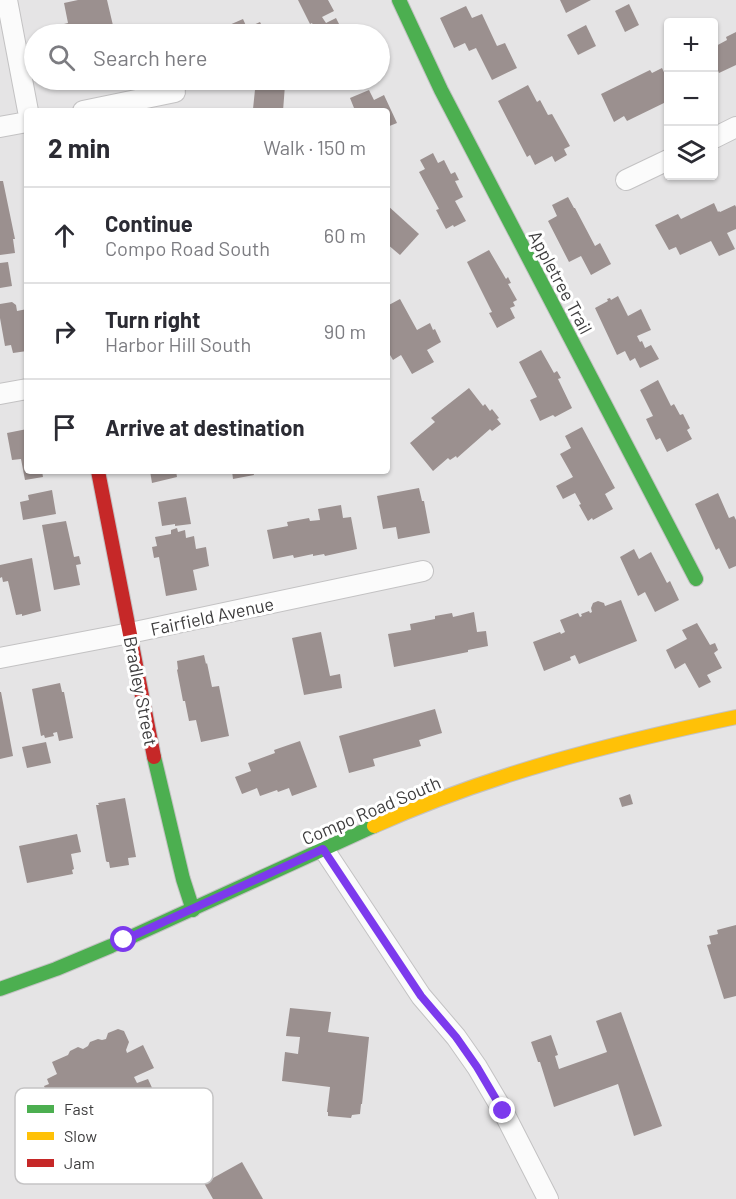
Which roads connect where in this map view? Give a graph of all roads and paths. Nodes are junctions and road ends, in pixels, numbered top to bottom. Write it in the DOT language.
graph roads {
  1 [pos="7,0"];
  2 [pos="399,0"];
  3 [pos="24,90"];
  4 [pos="24,90"];
  5 [pos="175,92"];
  6 [pos="27,108"];
  7 [pos="98,108"];
  8 [pos="24,123"];
  9 [pos="0,127"];
  10 [pos="736,127"];
  11 [pos="718,136"];
  12 [pos="664,162"];
  13 [pos="626,180"];
  14 [pos="24,390"];
  15 [pos="0,394"];
  16 [pos="99,474"];
  17 [pos="423,571"];
  18 [pos="696,579"];
  19 [pos="130,633"];
  20 [pos="0,658"];
  21 [pos="736,717"];
  22 [pos="323,849"];
  23 [pos="193,910"];
  24 [pos="0,988"];
  25 [pos="548,1199"];
  1 -- 4 [label="street"];
  2 -- 18 [label="street, Appletree Trail"];
  3 -- 6 [label="street"];
  5 -- 7 [label="street"];
  8 -- 9 [label="street"];
  10 -- 11 [label="street"];
  12 -- 13 [label="street"];
  14 -- 15 [label="street"];
  16 -- 19 [label="street, Bradley Street"];
  17 -- 19 [label="street, Fairfield Avenue"];
  19 -- 20 [label="street, Fairfield Avenue"];
  19 -- 23 [label="street, Bradley Street"];
  21 -- 22 [label="street, Compo Road South"];
  22 -- 23 [label="street, Compo Road South"];
  22 -- 25 [label="street"];
  23 -- 24 [label="street, Compo Road South"];
}
